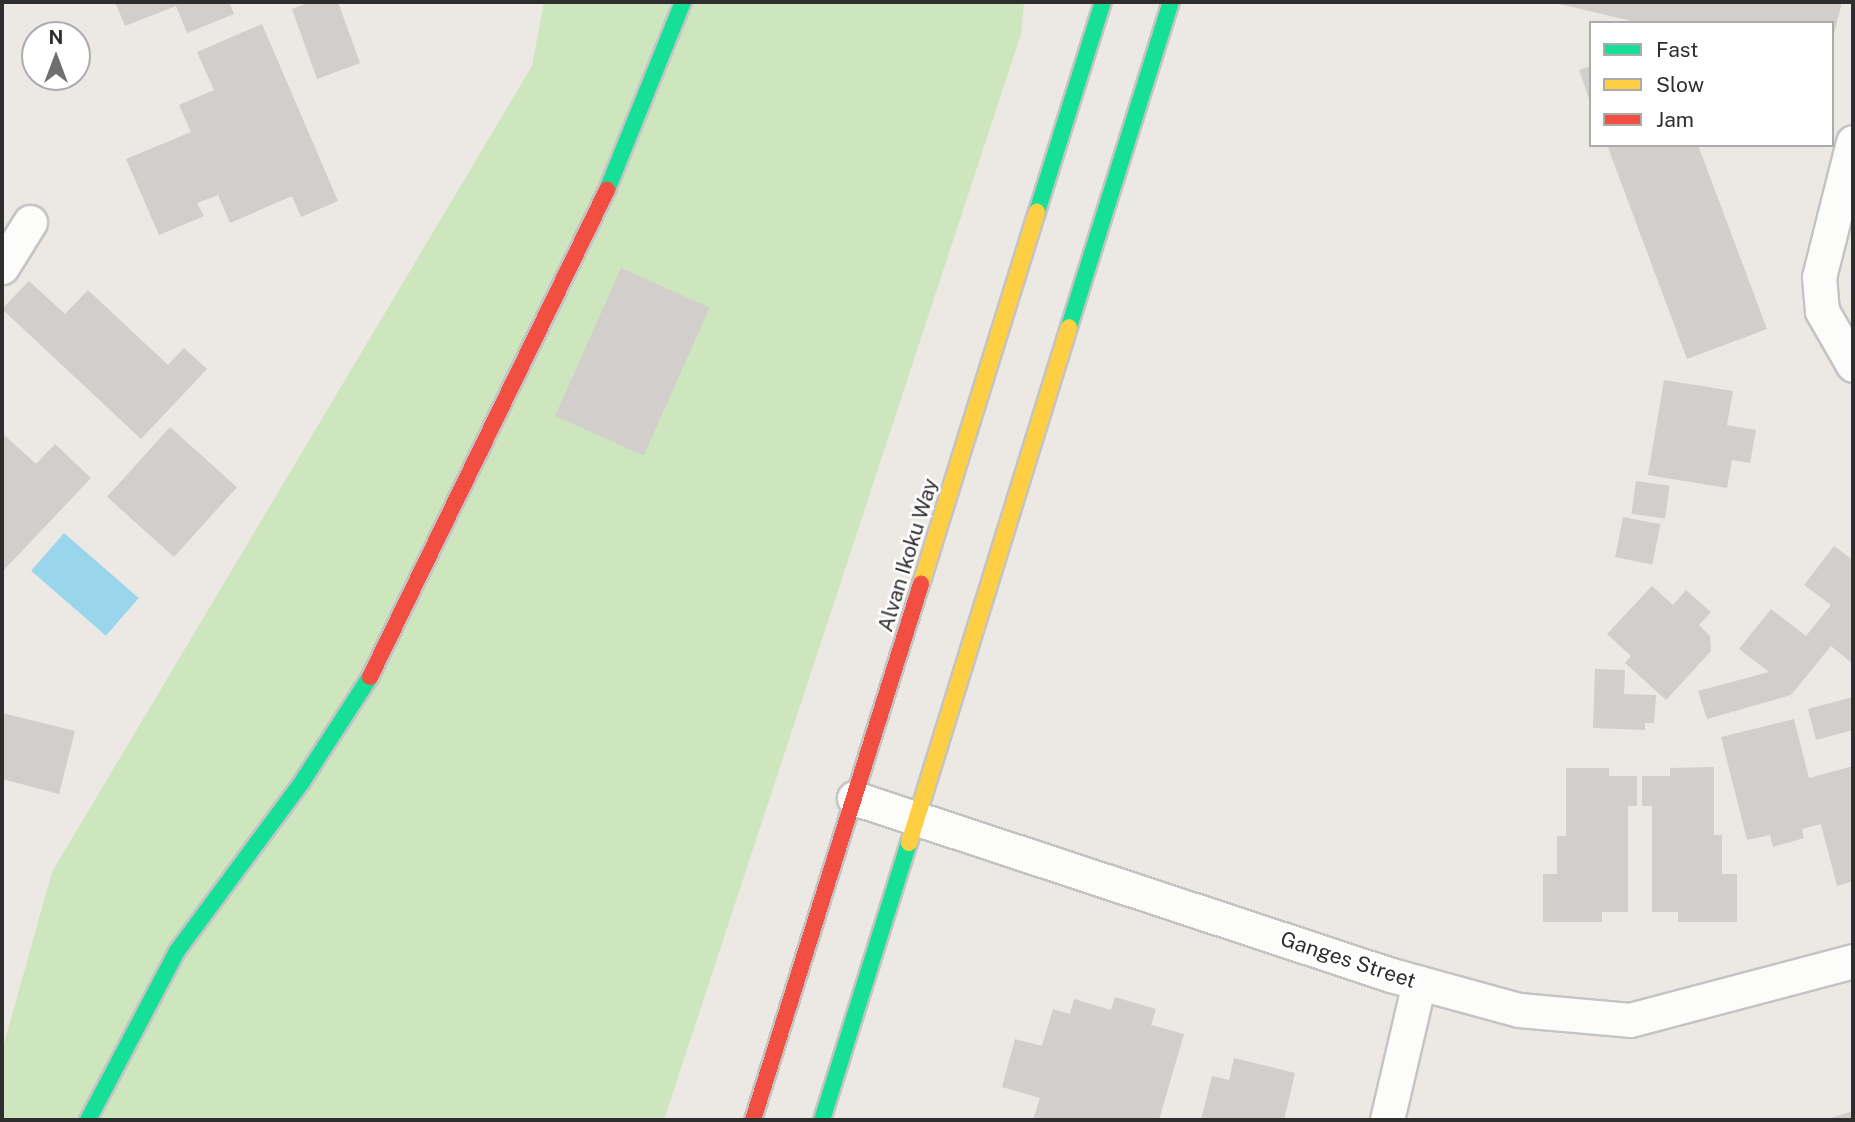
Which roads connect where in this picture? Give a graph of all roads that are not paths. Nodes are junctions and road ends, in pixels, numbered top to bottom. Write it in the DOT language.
graph roads {
  1 [pos="683,2"];
  2 [pos="1103,2"];
  3 [pos="1171,2"];
  4 [pos="1853,142"];
  5 [pos="30,222"];
  6 [pos="2,267"];
  7 [pos="1853,365"];
  8 [pos="854,798"];
  9 [pos="918,820"];
  10 [pos="1853,961"];
  11 [pos="1419,983"];
  12 [pos="88,1120"];
  13 [pos="753,1120"];
  14 [pos="822,1120"];
  15 [pos="1387,1120"];
  1 -- 12 [label="street"];
  2 -- 8 [label="street, Alvan Ikoku Way"];
  3 -- 9 [label="street"];
  4 -- 7 [label="street"];
  5 -- 6 [label="street"];
  8 -- 9 [label="street, Ganges Street"];
  8 -- 13 [label="street, Alvan Ikoku Way"];
  9 -- 11 [label="street, Ganges Street"];
  9 -- 14 [label="street"];
  10 -- 11 [label="street, Ganges Street"];
  11 -- 15 [label="street"];
}
